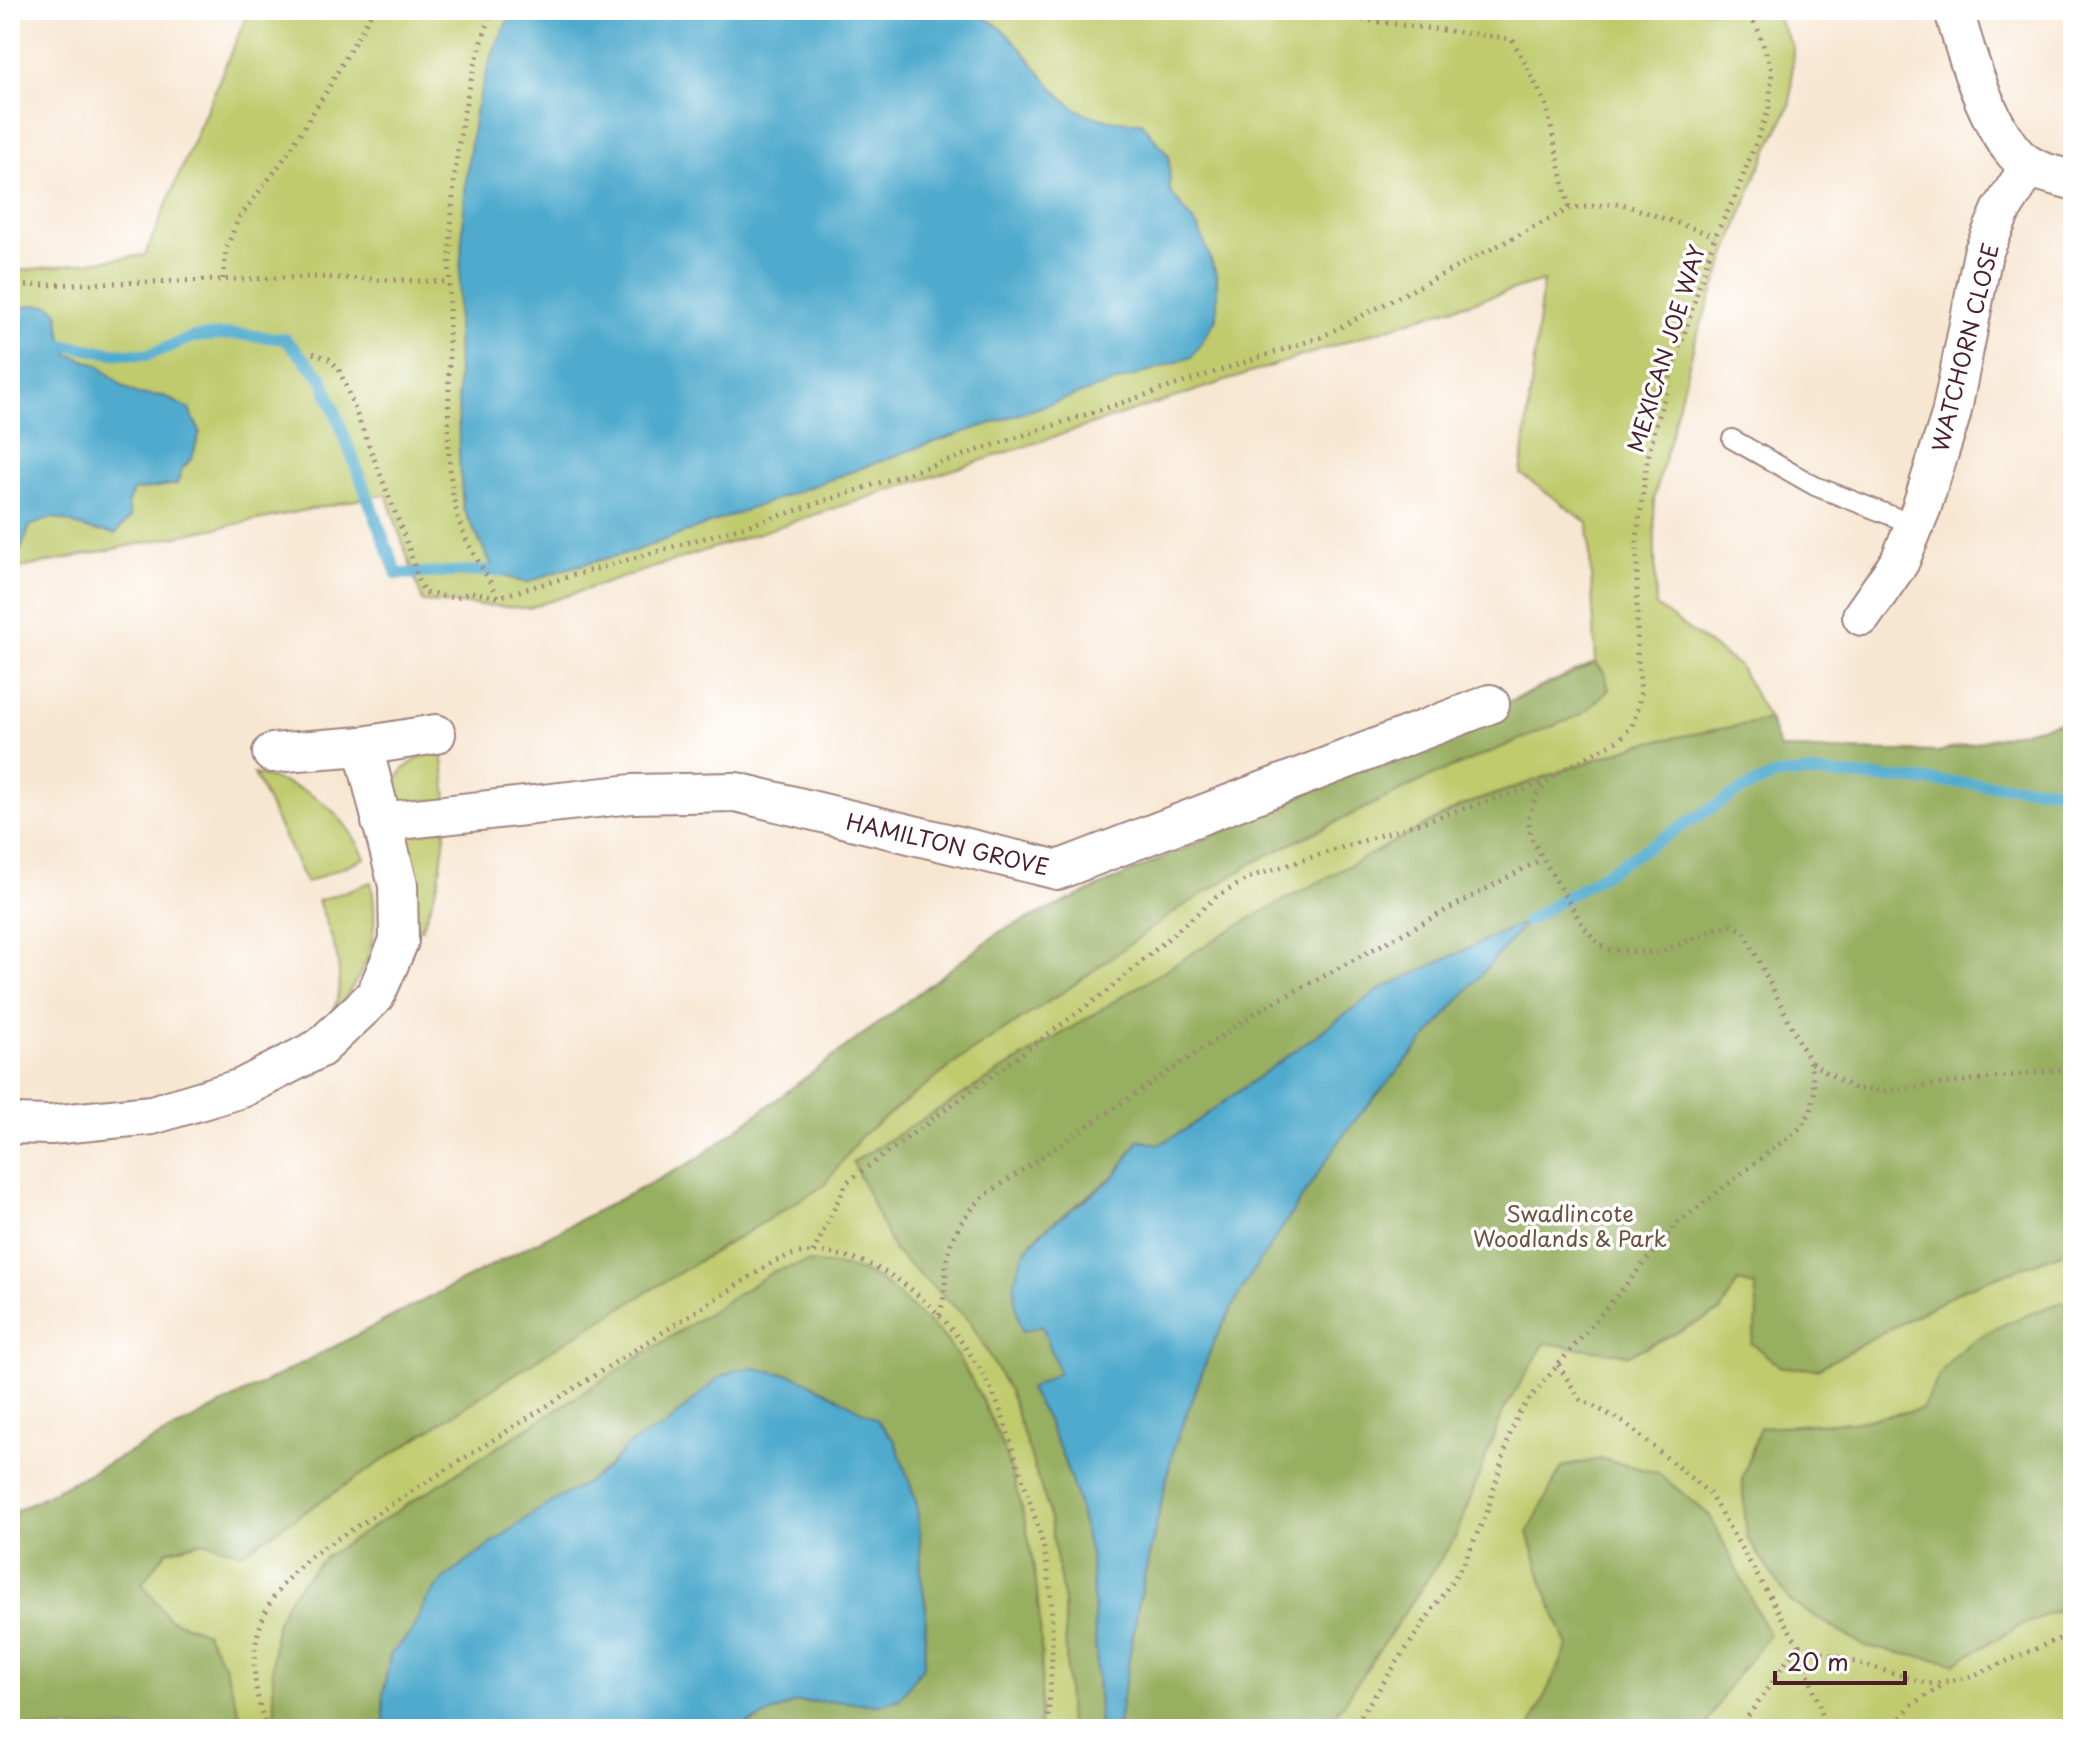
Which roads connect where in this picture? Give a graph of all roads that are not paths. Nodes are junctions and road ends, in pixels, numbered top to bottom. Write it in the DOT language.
graph roads {
  1 [pos="1954,10"];
  2 [pos="2029,167"];
  3 [pos="2073,180"];
  4 [pos="1732,439"];
  5 [pos="1915,525"];
  6 [pos="1862,616"];
  7 [pos="1490,704"];
  8 [pos="436,734"];
  9 [pos="363,746"];
  10 [pos="272,753"];
  11 [pos="381,822"];
  12 [pos="10,1124"];
  1 -- 2 [label="street"];
  2 -- 3 [label="street"];
  2 -- 5 [label="street, WATCHORN CLOSE"];
  4 -- 5 [label="lane"];
  5 -- 6 [label="street, WATCHORN CLOSE"];
  7 -- 11 [label="street, HAMILTON GROVE"];
  8 -- 9 [label="street"];
  9 -- 10 [label="street"];
  9 -- 11 [label="street"];
  11 -- 12 [label="street"];
}
